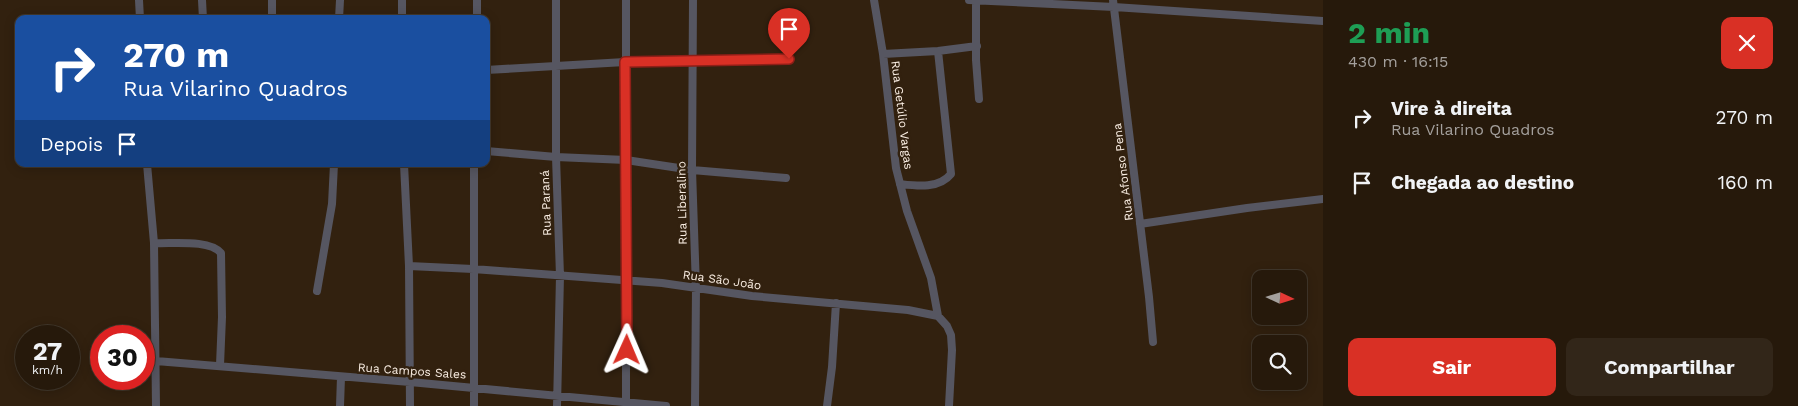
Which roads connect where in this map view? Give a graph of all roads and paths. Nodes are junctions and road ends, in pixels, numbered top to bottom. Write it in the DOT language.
graph roads {
  1 [pos="139,0"];
  2 [pos="202,0"];
  3 [pos="272,0"];
  4 [pos="340,0"];
  5 [pos="402,0"];
  6 [pos="477,0"];
  7 [pos="556,0"];
  8 [pos="626,0"];
  9 [pos="694,0"];
  10 [pos="874,0"];
  11 [pos="970,0"];
  12 [pos="976,0"];
  13 [pos="1114,4"];
  14 [pos="140,15"];
  15 [pos="203,15"];
  16 [pos="272,15"];
  17 [pos="339,15"];
  18 [pos="402,15"];
  19 [pos="477,15"];
  20 [pos="1323,22"];
  21 [pos="977,46"];
  22 [pos="938,51"];
  23 [pos="883,54"];
  24 [pos="789,59"];
  25 [pos="692,60"];
  26 [pos="625,62"];
  27 [pos="556,66"];
  28 [pos="490,70"];
  29 [pos="979,99"];
  30 [pos="490,151"];
  31 [pos="556,157"];
  32 [pos="626,160"];
  33 [pos="147,167"];
  34 [pos="334,167"];
  35 [pos="404,167"];
  36 [pos="474,167"];
  37 [pos="692,170"];
  38 [pos="786,178"];
  39 [pos="900,184"];
  40 [pos="1323,199"];
  41 [pos="1140,224"];
  42 [pos="154,244"];
  43 [pos="409,266"];
  44 [pos="473,268"];
  45 [pos="560,276"];
  46 [pos="627,280"];
  47 [pos="696,288"];
  48 [pos="317,291"];
  49 [pos="836,303"];
  50 [pos="938,316"];
  51 [pos="1153,342"];
  52 [pos="156,361"];
  53 [pos="220,365"];
  54 [pos="342,377"];
  55 [pos="410,382"];
  56 [pos="474,387"];
  57 [pos="557,396"];
  58 [pos="626,404"];
  59 [pos="156,406"];
  60 [pos="340,406"];
  61 [pos="410,406"];
  62 [pos="474,406"];
  63 [pos="557,406"];
  64 [pos="666,406"];
  65 [pos="695,406"];
  66 [pos="827,406"];
  67 [pos="948,406"];
  1 -- 14 [label="street"];
  2 -- 15 [label="street"];
  3 -- 16 [label="street"];
  4 -- 17 [label="street"];
  5 -- 18 [label="street"];
  6 -- 19 [label="street"];
  7 -- 27 [label="street, Rua Paraná"];
  8 -- 26 [label="street"];
  9 -- 25 [label="street, Rua Liberalino"];
  10 -- 23 [label="street, Rua Getúlio Vargas"];
  11 -- 12 [label="street"];
  12 -- 13 [label="street"];
  12 -- 21 [label="street"];
  13 -- 20 [label="street"];
  13 -- 41 [label="street, Rua Afonso Pena"];
  21 -- 22 [label="street"];
  21 -- 29 [label="street"];
  22 -- 23 [label="street"];
  22 -- 39 [label="street"];
  23 -- 39 [label="street, Rua Getúlio Vargas"];
  24 -- 25 [label="street"];
  25 -- 26 [label="street"];
  25 -- 37 [label="street, Rua Liberalino"];
  26 -- 27 [label="street"];
  26 -- 32 [label="street"];
  27 -- 28 [label="street"];
  27 -- 31 [label="street, Rua Paraná"];
  30 -- 31 [label="street"];
  31 -- 32 [label="street"];
  31 -- 45 [label="street, Rua Paraná"];
  32 -- 37 [label="street"];
  32 -- 46 [label="street"];
  33 -- 42 [label="street"];
  34 -- 48 [label="street"];
  35 -- 43 [label="street"];
  36 -- 44 [label="street"];
  37 -- 38 [label="street"];
  37 -- 47 [label="street, Rua Liberalino"];
  39 -- 50 [label="street, Rua Getúlio Vargas"];
  40 -- 41 [label="street"];
  41 -- 51 [label="street, Rua Afonso Pena"];
  42 -- 52 [label="street"];
  42 -- 53 [label="street"];
  43 -- 44 [label="street, Rua São João"];
  43 -- 55 [label="street"];
  44 -- 45 [label="street, Rua São João"];
  44 -- 56 [label="street"];
  45 -- 46 [label="street, Rua São João"];
  45 -- 57 [label="street, Rua Paraná"];
  46 -- 47 [label="street, Rua São João"];
  46 -- 58 [label="street"];
  47 -- 49 [label="street, Rua São João"];
  47 -- 65 [label="street, Rua Liberalino"];
  49 -- 50 [label="street, Rua São João"];
  49 -- 66 [label="street"];
  50 -- 67 [label="street"];
  52 -- 53 [label="street, Rua Campos Sales"];
  52 -- 59 [label="street"];
  53 -- 54 [label="street, Rua Campos Sales"];
  54 -- 55 [label="street, Rua Campos Sales"];
  54 -- 60 [label="street"];
  55 -- 56 [label="street, Rua Campos Sales"];
  55 -- 61 [label="street"];
  56 -- 57 [label="street, Rua Campos Sales"];
  56 -- 62 [label="street"];
  57 -- 58 [label="street, Rua Campos Sales"];
  57 -- 63 [label="street, Rua Paraná"];
  58 -- 64 [label="street, Rua Campos Sales"];
}
